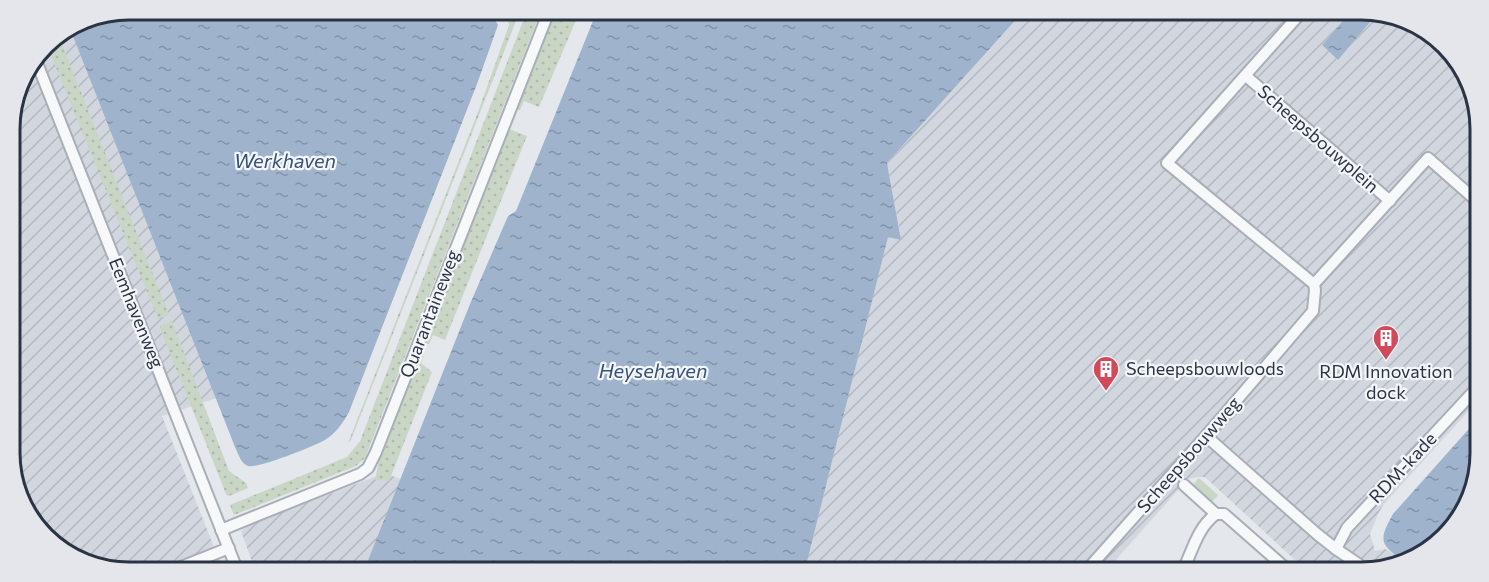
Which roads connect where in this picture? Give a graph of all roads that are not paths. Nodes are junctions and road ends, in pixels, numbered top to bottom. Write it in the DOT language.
graph roads {
  1 [pos="545,20"];
  2 [pos="1295,20"];
  3 [pos="39,67"];
  4 [pos="1245,76"];
  5 [pos="1470,195"];
  6 [pos="1390,201"];
  7 [pos="1314,284"];
  8 [pos="1470,395"];
  9 [pos="1206,436"];
  10 [pos="1184,485"];
  11 [pos="1216,514"];
  12 [pos="222,530"];
  13 [pos="229,548"];
  14 [pos="1336,549"];
  15 [pos="194,562"];
  16 [pos="234,562"];
  17 [pos="1094,562"];
  18 [pos="1187,562"];
  19 [pos="1279,562"];
  20 [pos="1356,562"];
  1 -- 12 [label="street, Quarantaineweg"];
  2 -- 4 [label="street"];
  3 -- 12 [label="street, Eemhavenweg"];
  4 -- 6 [label="street, Scheepsbouwplein"];
  4 -- 7 [label="street"];
  5 -- 6 [label="street"];
  6 -- 7 [label="street"];
  7 -- 9 [label="street, Scheepsbouwweg"];
  8 -- 14 [label="street, RDM-kade"];
  9 -- 14 [label="street"];
  9 -- 17 [label="street, Scheepsbouwweg"];
  10 -- 11 [label="street"];
  11 -- 18 [label="street"];
  11 -- 19 [label="street"];
  12 -- 13 [label="street, Eemhavenweg"];
  13 -- 15 [label="street"];
  13 -- 16 [label="street, Eemhavenweg"];
  14 -- 20 [label="street"];
}
